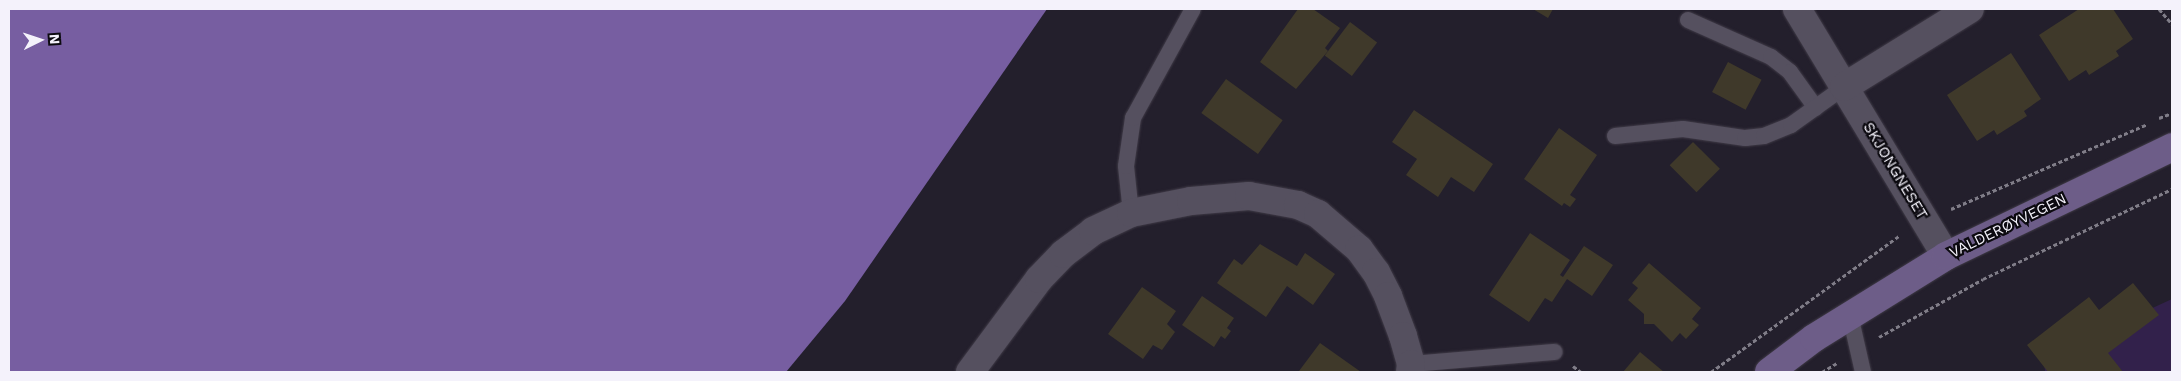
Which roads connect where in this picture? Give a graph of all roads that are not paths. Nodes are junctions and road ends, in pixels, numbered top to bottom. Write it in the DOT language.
graph roads {
  1 [pos="1193,9"];
  2 [pos="1797,9"];
  3 [pos="1970,9"];
  4 [pos="1688,20"];
  5 [pos="1844,87"];
  6 [pos="1816,108"];
  7 [pos="1615,136"];
  8 [pos="2172,147"];
  9 [pos="1131,213"];
  10 [pos="1946,256"];
  11 [pos="1850,315"];
  12 [pos="1555,352"];
  13 [pos="1411,368"];
  14 [pos="970,372"];
  15 [pos="1769,372"];
  16 [pos="1863,372"];
  1 -- 9 [label="lane"];
  2 -- 5 [label="street, SKJONGNESET"];
  3 -- 5 [label="street"];
  4 -- 6 [label="lane"];
  5 -- 6 [label="lane"];
  5 -- 10 [label="street, SKJONGNESET"];
  6 -- 7 [label="lane"];
  8 -- 10 [label="main road, VALDERØYVEGEN"];
  9 -- 13 [label="street"];
  9 -- 14 [label="street"];
  10 -- 11 [label="main road, VALDERØYVEGEN"];
  11 -- 15 [label="main road, VALDERØYVEGEN"];
  11 -- 16 [label="lane"];
  12 -- 13 [label="lane"];
}
